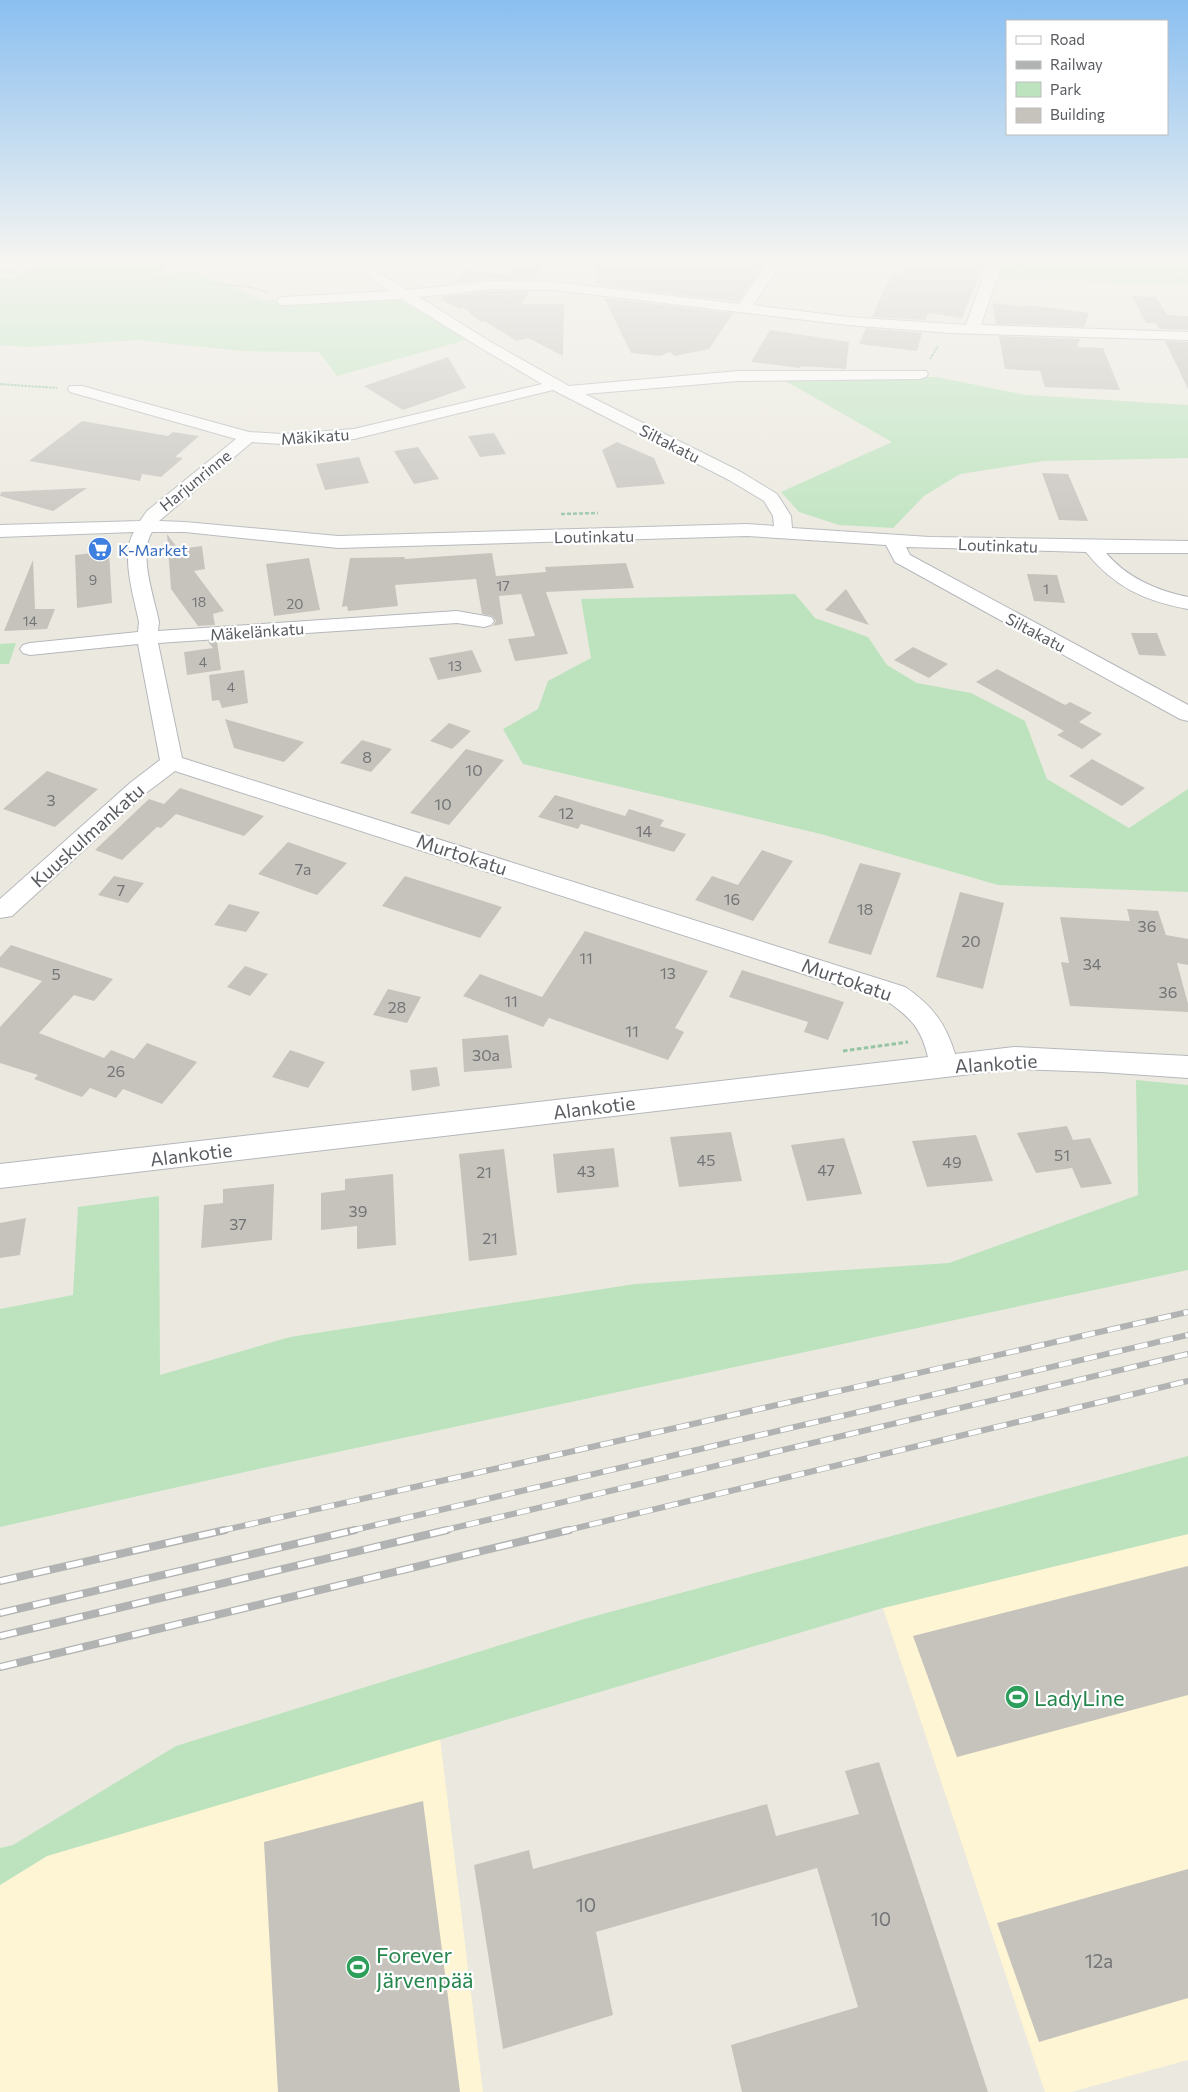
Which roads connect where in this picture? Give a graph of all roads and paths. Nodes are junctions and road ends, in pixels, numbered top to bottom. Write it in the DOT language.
graph roads {
  1 [pos="516,362"];
  2 [pos="928,362"];
  3 [pos="920,374"];
  4 [pos="0,384"];
  5 [pos="560,388"];
  6 [pos="76,389"];
  7 [pos="248,437"];
  8 [pos="146,526"];
  9 [pos="0,531"];
  10 [pos="783,532"];
  11 [pos="893,540"];
  12 [pos="1091,547"];
  13 [pos="1188,547"];
  14 [pos="1188,603"];
  15 [pos="484,621"];
  16 [pos="147,638"];
  17 [pos="30,649"];
  18 [pos="1188,714"];
  19 [pos="172,762"];
  20 [pos="3,910"];
  21 [pos="944,1066"];
  22 [pos="1188,1068"];
  23 [pos="0,1176"];
  1 -- 5 [label="street, Siltakatu"];
  2 -- 3 [label="path"];
  3 -- 5 [label="street, Mäkikatu"];
  4 -- 6 [label="path"];
  5 -- 7 [label="street, Mäkikatu"];
  5 -- 10 [label="street, Siltakatu"];
  6 -- 7 [label="street, Mäkikatu"];
  7 -- 8 [label="street, Harjunrinne"];
  8 -- 9 [label="street, Loutinkatu"];
  8 -- 10 [label="street, Loutinkatu"];
  8 -- 16 [label="street"];
  10 -- 11 [label="street, Loutinkatu"];
  11 -- 12 [label="street, Loutinkatu"];
  11 -- 18 [label="street, Siltakatu"];
  12 -- 13 [label="street, Loutinkatu"];
  12 -- 14 [label="street"];
  15 -- 16 [label="street, Mäkelänkatu"];
  16 -- 17 [label="street, Mäkelänkatu"];
  16 -- 19 [label="street"];
  19 -- 20 [label="street, Kuuskulmankatu"];
  19 -- 21 [label="street, Murtokatu"];
  21 -- 22 [label="street, Alankotie"];
  21 -- 23 [label="street, Alankotie"];
}
